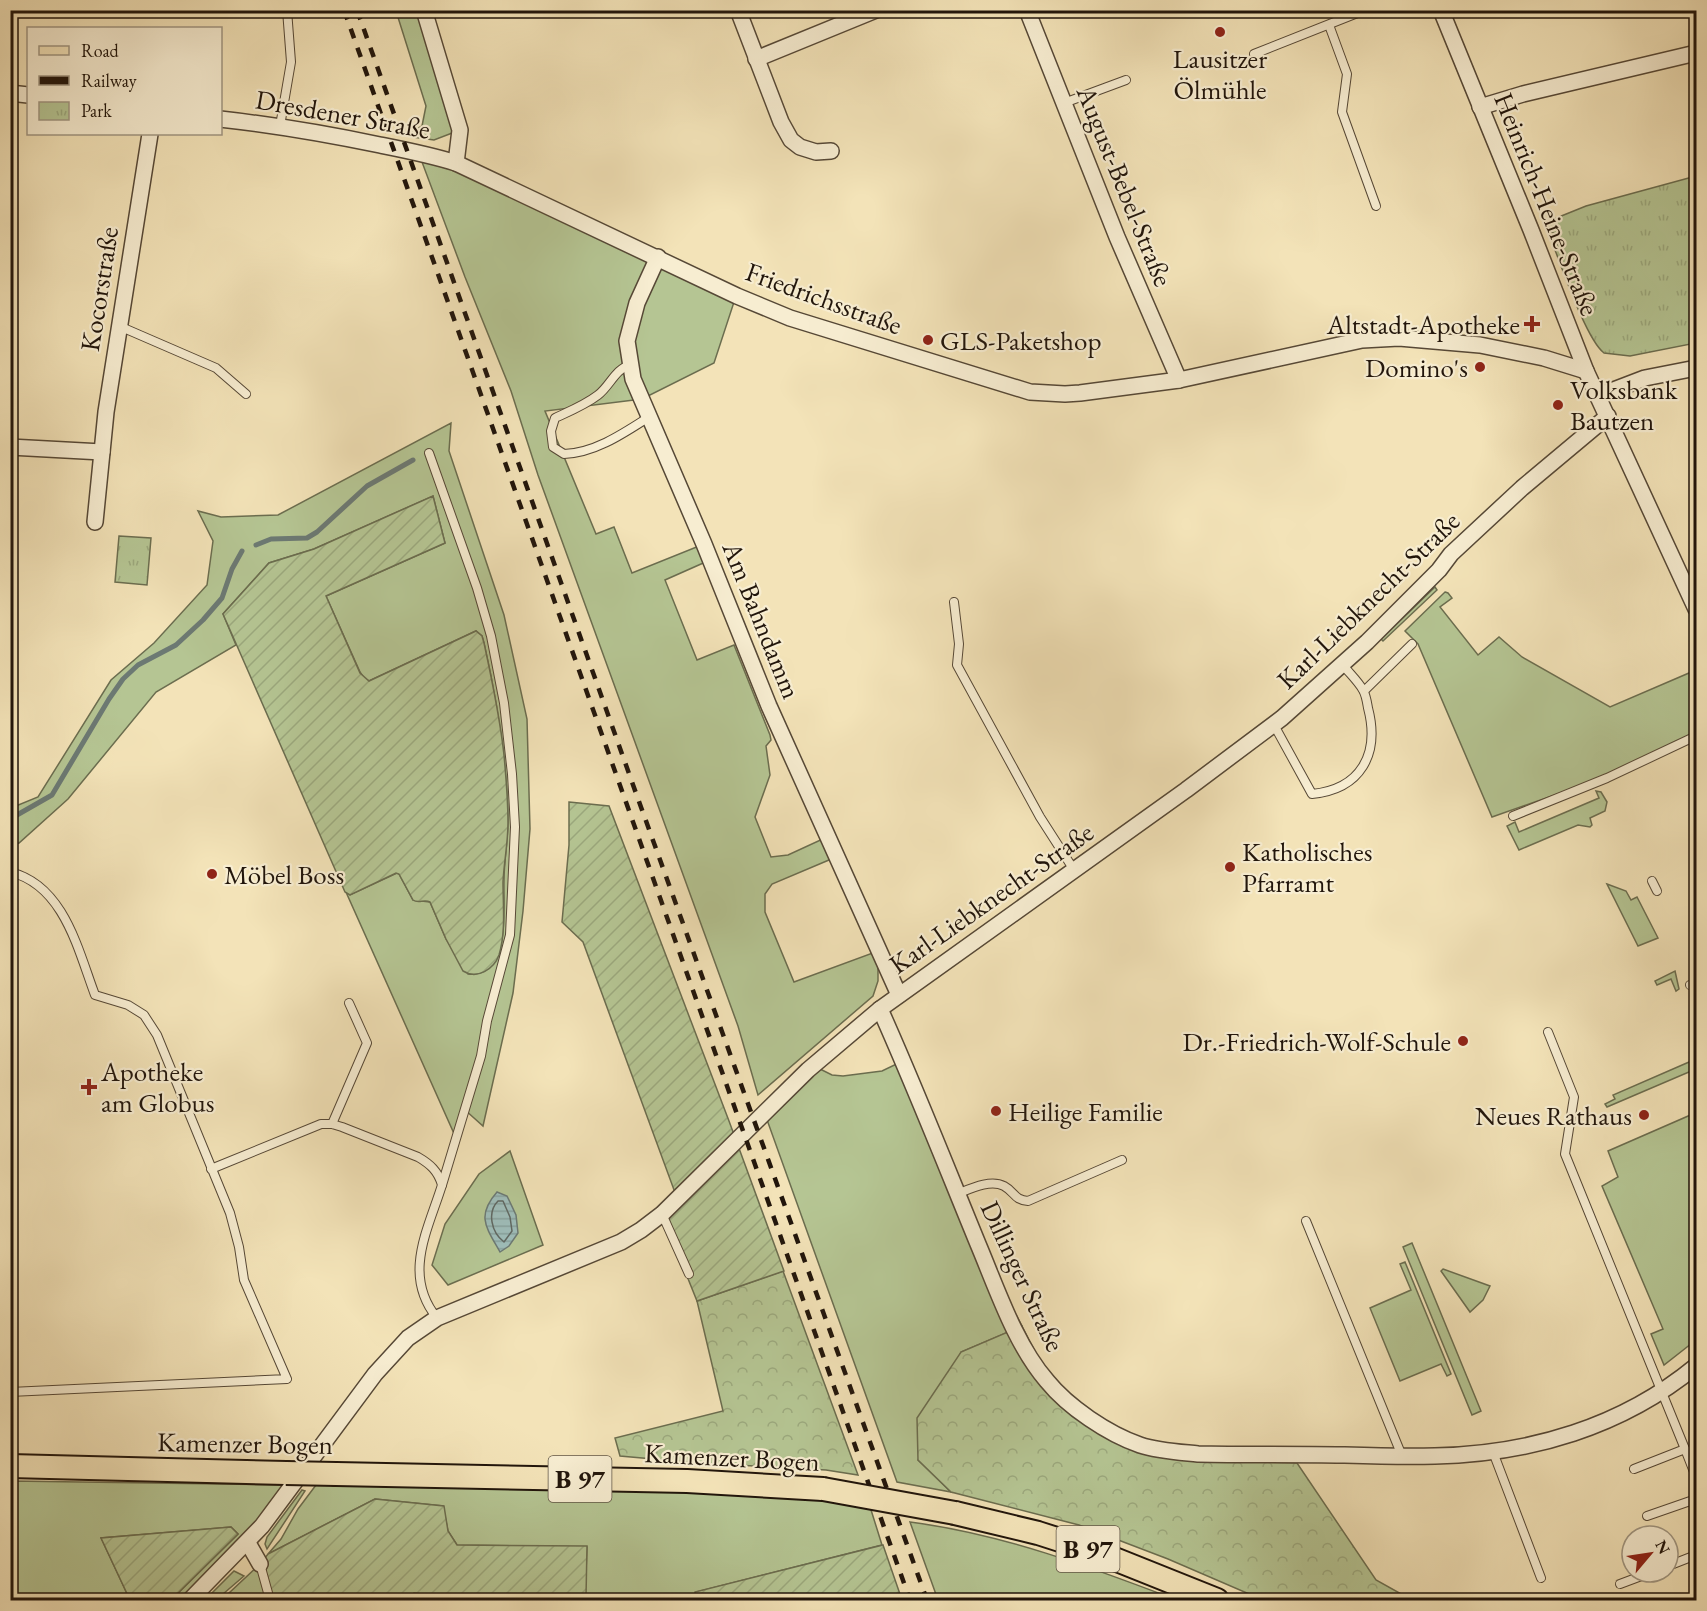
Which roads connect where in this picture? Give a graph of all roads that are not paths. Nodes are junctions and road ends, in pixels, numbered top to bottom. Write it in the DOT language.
graph roads {
  1 [pos="287,10"];
  2 [pos="424,10"];
  3 [pos="738,10"];
  4 [pos="876,10"];
  5 [pos="1027,10"];
  6 [pos="1365,10"];
  7 [pos="1441,10"];
  8 [pos="1329,25"];
  9 [pos="1696,52"];
  10 [pos="1254,54"];
  11 [pos="756,58"];
  12 [pos="1126,80"];
  13 [pos="10,93"];
  14 [pos="27,95"];
  15 [pos="1064,103"];
  16 [pos="1480,107"];
  17 [pos="222,119"];
  18 [pos="280,126"];
  19 [pos="150,135"];
  20 [pos="831,151"];
  21 [pos="456,163"];
  22 [pos="1376,206"];
  23 [pos="658,257"];
  24 [pos="119,326"];
  25 [pos="630,365"];
  26 [pos="1696,368"];
  27 [pos="1586,371"];
  28 [pos="1179,380"];
  29 [pos="246,394"];
  30 [pos="1598,396"];
  31 [pos="1608,416"];
  32 [pos="649,417"];
  33 [pos="10,447"];
  34 [pos="102,452"];
  35 [pos="429,453"];
  36 [pos="95,522"];
  37 [pos="954,602"];
  38 [pos="1696,609"];
  39 [pos="1412,644"];
  40 [pos="1343,665"];
  41 [pos="1364,691"];
  42 [pos="1274,725"];
  43 [pos="1696,736"];
  44 [pos="1513,816"];
  45 [pos="1074,870"];
  46 [pos="10,872"];
  47 [pos="1652,881"];
  48 [pos="1657,891"];
  49 [pos="899,995"];
  50 [pos="349,1003"];
  51 [pos="880,1010"];
  52 [pos="1548,1032"];
  53 [pos="332,1124"];
  54 [pos="1122,1160"];
  55 [pos="211,1169"];
  56 [pos="442,1185"];
  57 [pos="957,1194"];
  58 [pos="662,1214"];
  59 [pos="1306,1221"];
  60 [pos="689,1274"];
  61 [pos="437,1318"];
  62 [pos="1696,1366"];
  63 [pos="10,1392"];
  64 [pos="1661,1392"];
  65 [pos="1685,1449"];
  66 [pos="1493,1452"];
  67 [pos="1402,1456"];
  68 [pos="10,1466"];
  69 [pos="1634,1469"];
  70 [pos="1696,1478"];
  71 [pos="1696,1499"];
  72 [pos="1647,1516"];
  73 [pos="248,1543"];
  74 [pos="1696,1555"];
  75 [pos="1680,1561"];
  76 [pos="260,1564"];
  77 [pos="1541,1578"];
  78 [pos="190,1600"];
  79 [pos="270,1600"];
  80 [pos="1217,1600"];
  1 -- 18 [label="lane"];
  2 -- 21 [label="street"];
  3 -- 11 [label="street"];
  4 -- 11 [label="street"];
  5 -- 15 [label="street, August-Bebel-Straße"];
  6 -- 8 [label="lane"];
  7 -- 16 [label="street, Heinrich-Heine-Straße"];
  8 -- 10 [label="lane"];
  8 -- 22 [label="lane"];
  9 -- 16 [label="street"];
  11 -- 20 [label="street"];
  12 -- 15 [label="lane"];
  13 -- 14 [label="street"];
  15 -- 28 [label="street, August-Bebel-Straße"];
  16 -- 27 [label="street, Heinrich-Heine-Straße"];
  17 -- 18 [label="street, Dresdener Straße"];
  18 -- 21 [label="street, Dresdener Straße"];
  19 -- 24 [label="street, Kocorstraße"];
  21 -- 23 [label="street, Friedrichsstraße"];
  23 -- 25 [label="street, Am Bahndamm"];
  23 -- 28 [label="street, Friedrichsstraße"];
  24 -- 29 [label="lane"];
  24 -- 34 [label="street, Kocorstraße"];
  25 -- 32 [label="street, Am Bahndamm"];
  25 -- 32 [label="lane"];
  26 -- 30 [label="street"];
  27 -- 28 [label="street, Friedrichsstraße"];
  27 -- 30 [label="street, Heinrich-Heine-Straße"];
  30 -- 31 [label="street, Heinrich-Heine-Straße"];
  31 -- 38 [label="street, Heinrich-Heine-Straße"];
  31 -- 40 [label="street, Karl-Liebknecht-Straße"];
  32 -- 49 [label="street, Am Bahndamm"];
  33 -- 34 [label="street"];
  34 -- 36 [label="street, Kocorstraße"];
  35 -- 56 [label="lane"];
  37 -- 45 [label="lane"];
  39 -- 41 [label="lane"];
  40 -- 41 [label="lane"];
  40 -- 42 [label="street, Karl-Liebknecht-Straße"];
  41 -- 42 [label="lane"];
  42 -- 45 [label="street, Karl-Liebknecht-Straße"];
  43 -- 44 [label="lane"];
  45 -- 49 [label="street, Karl-Liebknecht-Straße"];
  46 -- 55 [label="lane"];
  47 -- 48 [label="lane"];
  49 -- 51 [label="street, Karl-Liebknecht-Straße"];
  50 -- 53 [label="lane"];
  51 -- 57 [label="street, Dillinger Straße"];
  51 -- 58 [label="street, Karl-Liebknecht-Straße"];
  52 -- 64 [label="lane"];
  53 -- 55 [label="lane"];
  53 -- 56 [label="lane"];
  54 -- 57 [label="lane"];
  55 -- 63 [label="lane"];
  56 -- 61 [label="lane"];
  57 -- 67 [label="street, Dillinger Straße"];
  58 -- 60 [label="lane"];
  58 -- 61 [label="street, Karl-Liebknecht-Straße"];
  59 -- 67 [label="lane"];
  61 -- 73 [label="street, Karl-Liebknecht-Straße"];
  62 -- 64 [label="street, Dillinger Straße"];
  64 -- 65 [label="lane"];
  64 -- 66 [label="street, Dillinger Straße"];
  65 -- 69 [label="lane"];
  65 -- 70 [label="lane"];
  66 -- 67 [label="street, Dillinger Straße"];
  66 -- 77 [label="lane"];
  68 -- 80 [label="main road, Kamenzer Bogen / B 97, bridge"];
  71 -- 72 [label="lane"];
  73 -- 76 [label="street"];
  73 -- 78 [label="street, Karl-Liebknecht-Straße"];
  74 -- 75 [label="lane"];
  76 -- 79 [label="lane"];
}
